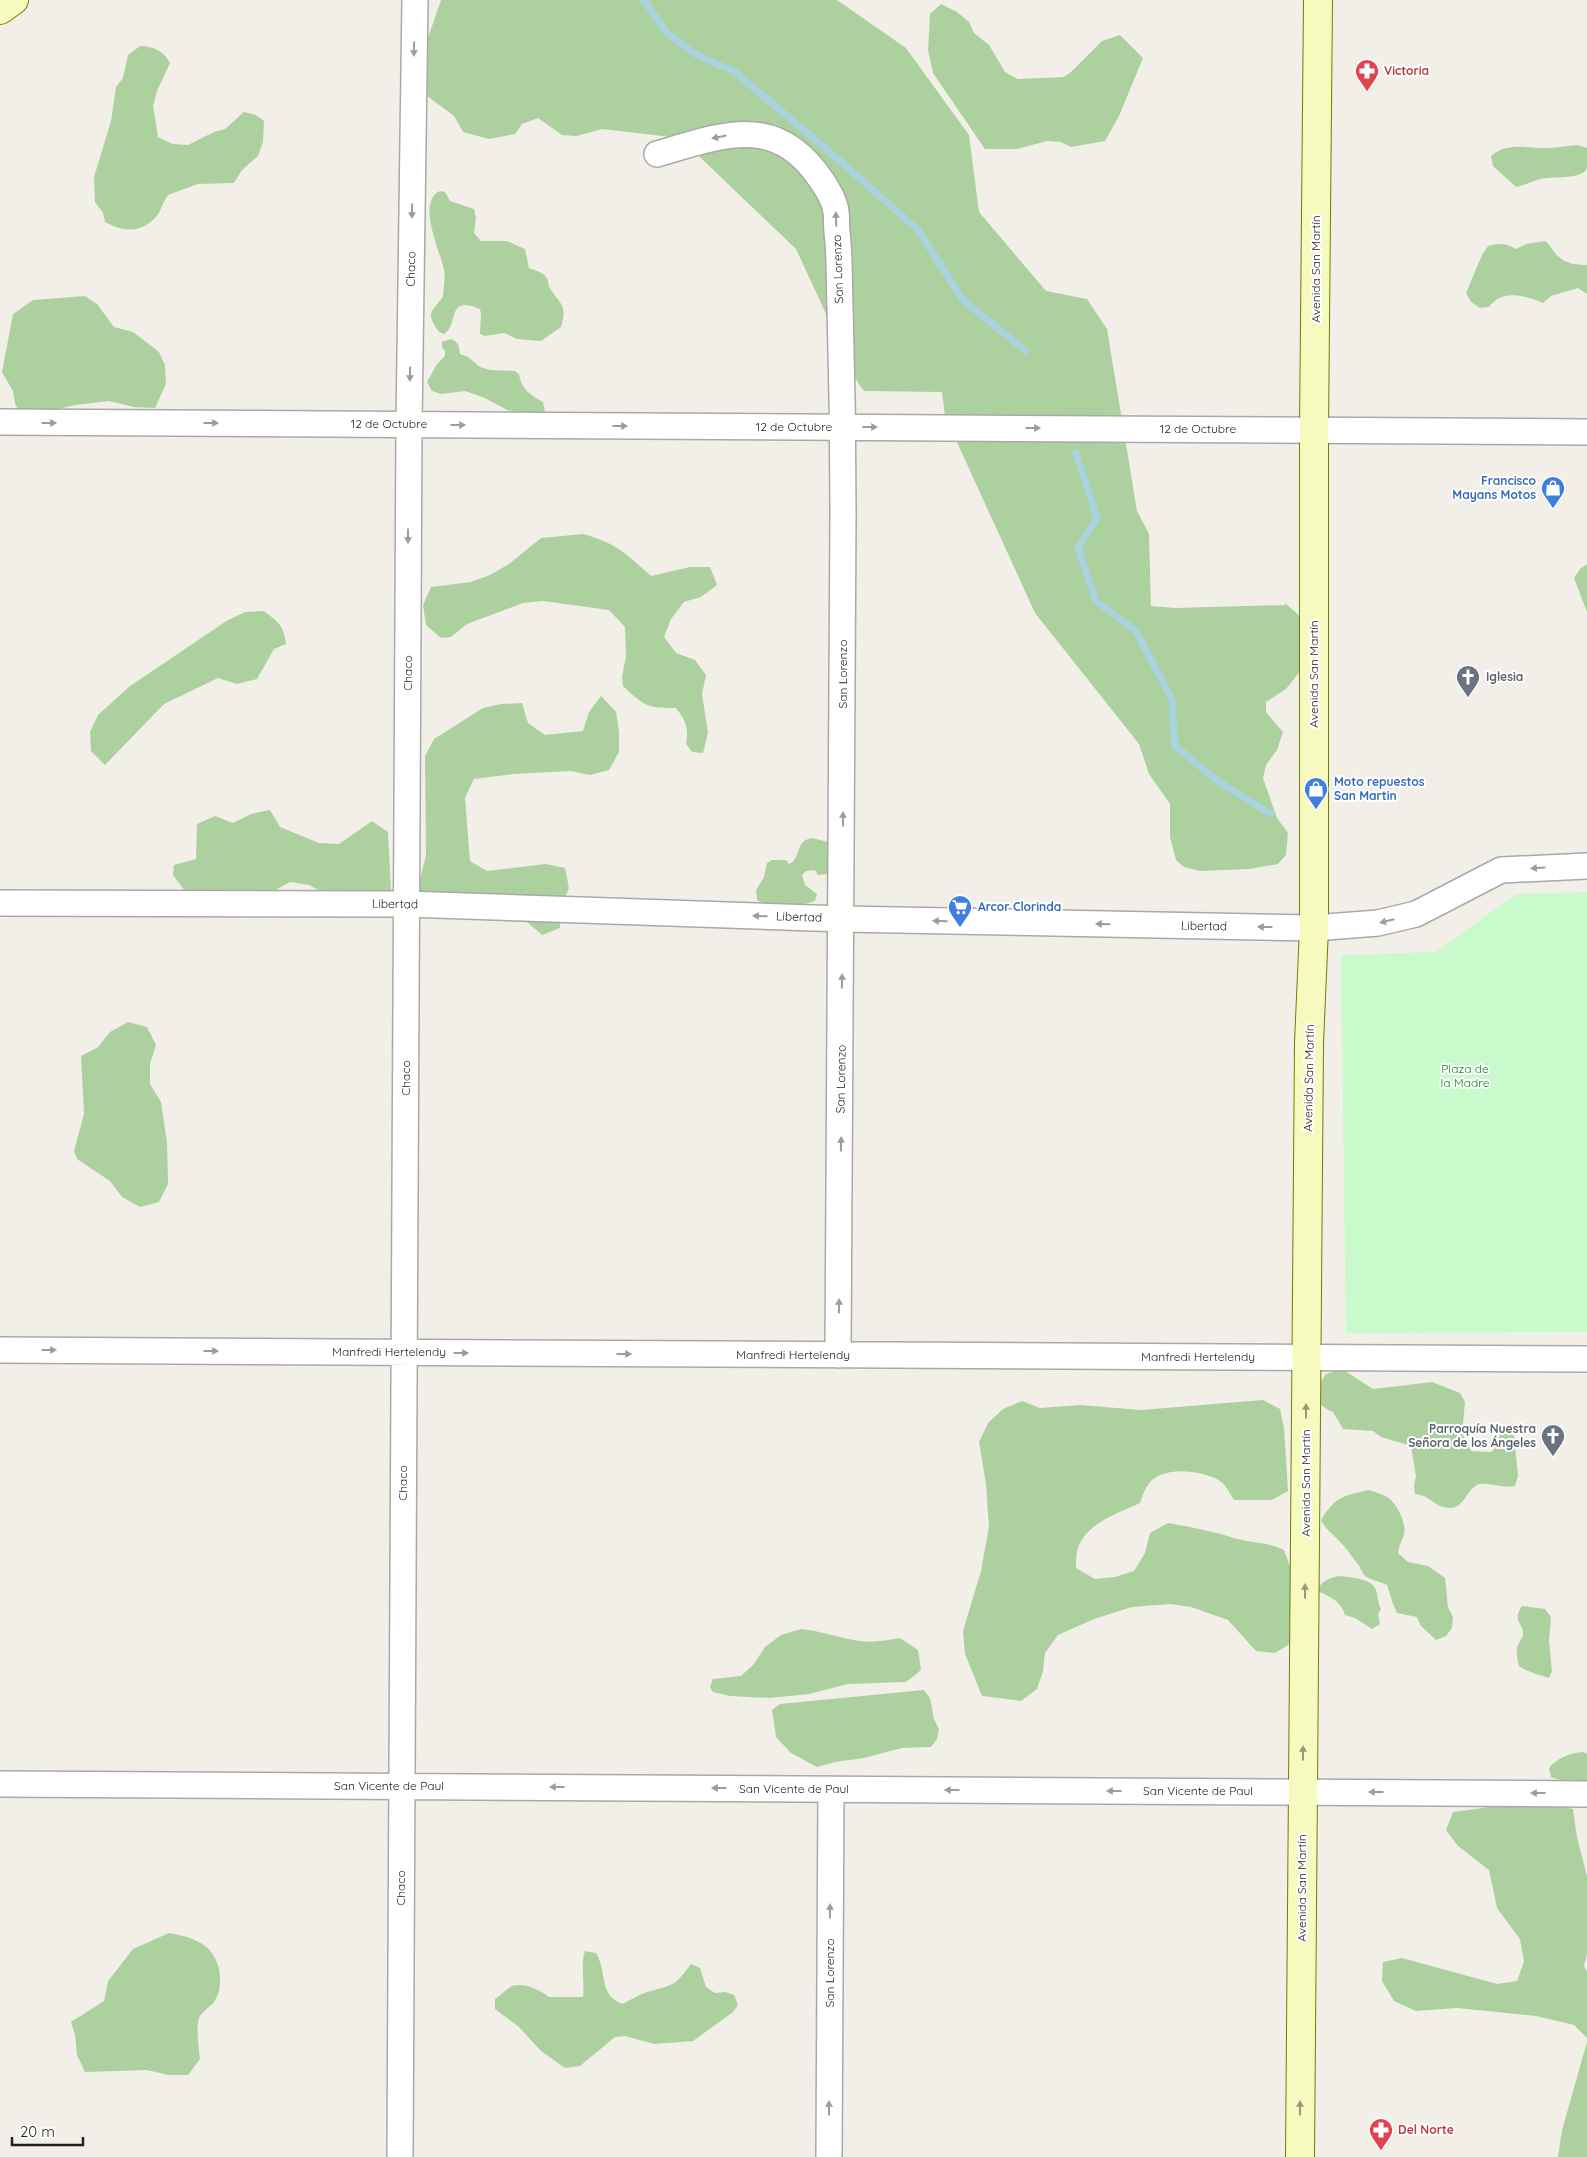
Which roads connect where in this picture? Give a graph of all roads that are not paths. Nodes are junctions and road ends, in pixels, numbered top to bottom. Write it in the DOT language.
graph roads {
  1 [pos="14,0"];
  2 [pos="414,0"];
  3 [pos="1318,0"];
  4 [pos="0,10"];
  5 [pos="657,154"];
  6 [pos="0,422"];
  7 [pos="409,424"];
  8 [pos="843,427"];
  9 [pos="1314,430"];
  10 [pos="1587,432"];
  11 [pos="1587,866"];
  12 [pos="0,903"];
  13 [pos="406,904"];
  14 [pos="843,919"];
  15 [pos="1314,928"];
  16 [pos="0,1350"];
  17 [pos="404,1352"];
  18 [pos="838,1355"];
  19 [pos="1307,1358"];
  20 [pos="1587,1359"];
  21 [pos="0,1784"];
  22 [pos="402,1786"];
  23 [pos="831,1789"];
  24 [pos="1303,1792"];
  25 [pos="1587,1794"];
  26 [pos="400,2157"];
  27 [pos="829,2157"];
  28 [pos="1300,2157"];
  1 -- 4 [label="main road"];
  2 -- 7 [label="street, Chaco, one-way"];
  3 -- 9 [label="main road, Avenida San Martín"];
  8 -- 5 [label="street, San Lorenzo, one-way"];
  6 -- 7 [label="street, 12 de Octubre, one-way"];
  7 -- 8 [label="street, 12 de Octubre, one-way"];
  7 -- 13 [label="street, Chaco, one-way"];
  8 -- 9 [label="street, 12 de Octubre, one-way"];
  14 -- 8 [label="street, San Lorenzo, one-way"];
  9 -- 10 [label="street, 12 de Octubre"];
  9 -- 15 [label="main road, Avenida San Martín"];
  11 -- 15 [label="street, Libertad, one-way"];
  12 -- 13 [label="street, Libertad"];
  14 -- 13 [label="street, Libertad, one-way"];
  13 -- 17 [label="street, Chaco"];
  15 -- 14 [label="street, Libertad, one-way"];
  18 -- 14 [label="street, San Lorenzo, one-way"];
  15 -- 19 [label="main road, Avenida San Martín"];
  16 -- 17 [label="street, Manfredi Hertelendy, one-way"];
  17 -- 18 [label="street, Manfredi Hertelendy, one-way"];
  17 -- 22 [label="street, Chaco"];
  18 -- 19 [label="street, Manfredi Hertelendy"];
  19 -- 20 [label="street, Manfredi Hertelendy"];
  24 -- 19 [label="main road, Avenida San Martín, one-way"];
  21 -- 22 [label="street, San Vicente de Paul"];
  23 -- 22 [label="street, San Vicente de Paul, one-way"];
  22 -- 26 [label="street, Chaco"];
  24 -- 23 [label="street, San Vicente de Paul, one-way"];
  27 -- 23 [label="street, San Lorenzo, one-way"];
  25 -- 24 [label="street, San Vicente de Paul, one-way"];
  28 -- 24 [label="main road, Avenida San Martín, one-way"];
}
